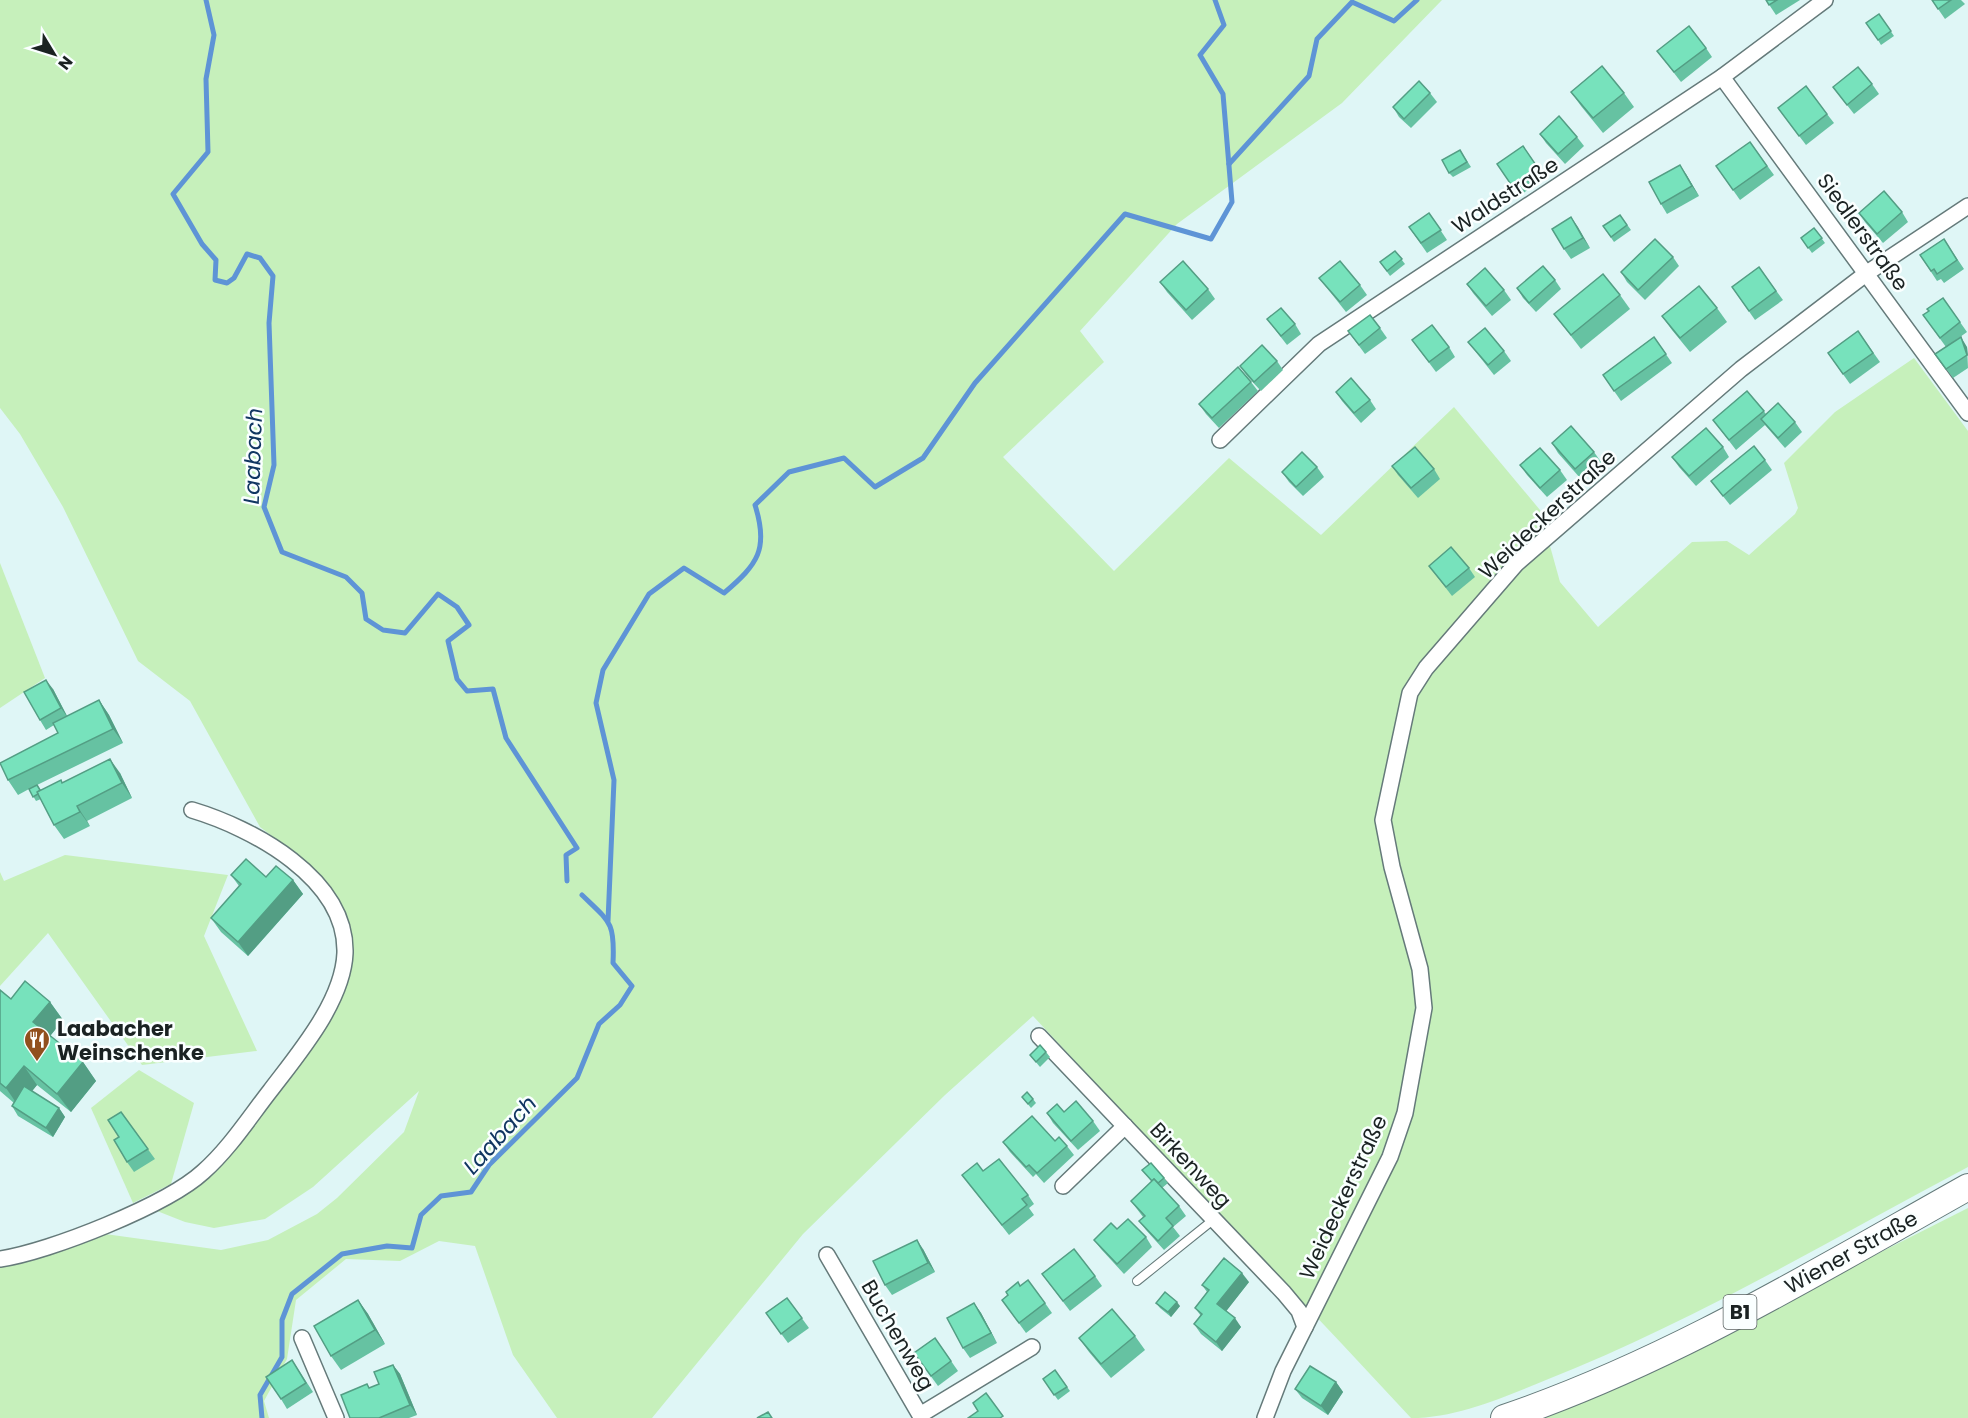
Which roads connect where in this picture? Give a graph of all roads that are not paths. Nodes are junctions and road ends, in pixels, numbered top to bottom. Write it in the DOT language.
graph roads {
  1 [pos="1825,0"];
  2 [pos="1722,77"];
  3 [pos="1968,206"];
  4 [pos="1867,273"];
  5 [pos="1968,413"];
  6 [pos="1220,440"];
  7 [pos="192,810"];
  8 [pos="1039,1036"];
  9 [pos="1125,1126"];
  10 [pos="1063,1186"];
  11 [pos="1968,1187"];
  12 [pos="1213,1220"];
  13 [pos="827,1255"];
  14 [pos="0,1259"];
  15 [pos="1137,1281"];
  16 [pos="1305,1327"];
  17 [pos="302,1338"];
  18 [pos="1032,1347"];
  19 [pos="919,1417"];
  20 [pos="336,1418"];
  21 [pos="1265,1418"];
  22 [pos="1504,1418"];
  1 -- 2 [label="street, Waldstraße"];
  2 -- 4 [label="street, Siedlerstraße"];
  2 -- 6 [label="street, Waldstraße"];
  3 -- 4 [label="street, Weideckerstraße"];
  4 -- 5 [label="street, Siedlerstraße"];
  4 -- 16 [label="street, Weideckerstraße"];
  7 -- 14 [label="street"];
  8 -- 9 [label="street, Birkenweg"];
  9 -- 10 [label="street"];
  9 -- 12 [label="street, Birkenweg"];
  11 -- 22 [label="main road, Wiener Straße / B1"];
  12 -- 15 [label="lane"];
  12 -- 16 [label="street, Birkenweg"];
  13 -- 19 [label="street, Buchenweg"];
  16 -- 21 [label="street, Weideckerstraße"];
  17 -- 20 [label="street"];
  18 -- 19 [label="street, Buchenweg"];
}
